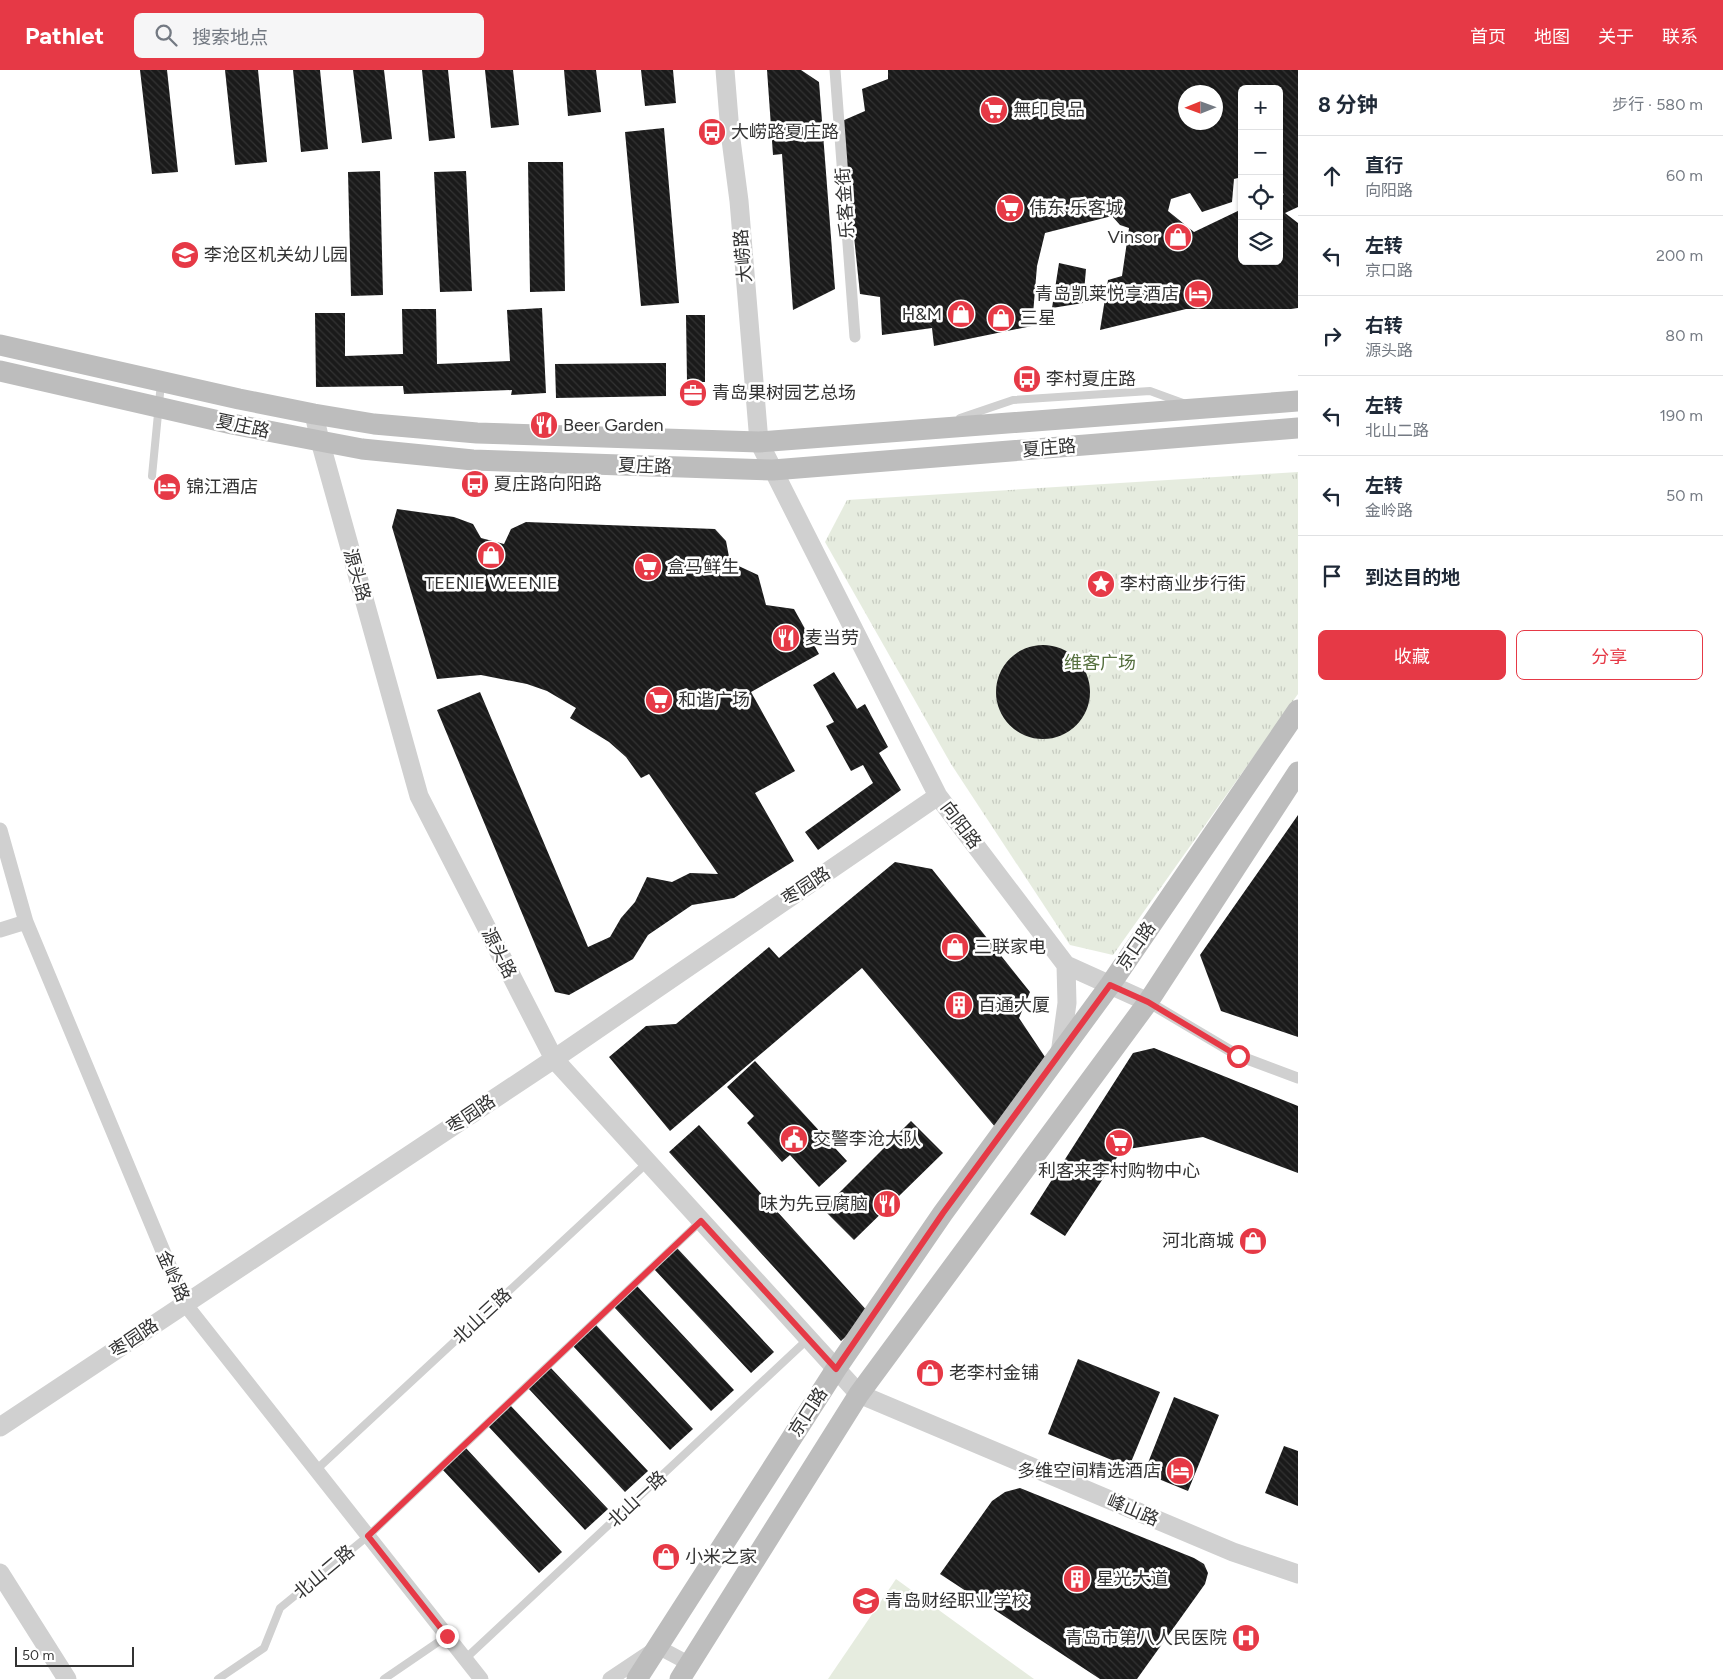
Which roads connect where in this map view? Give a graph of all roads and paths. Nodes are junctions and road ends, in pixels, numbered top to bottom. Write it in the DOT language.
graph roads {
  1 [pos="725,70"];
  2 [pos="835,70"];
  3 [pos="855,337"];
  4 [pos="0,345"];
  5 [pos="0,371"];
  6 [pos="161,381"];
  7 [pos="1298,401"];
  8 [pos="159,408"];
  9 [pos="314,414"];
  10 [pos="1298,428"];
  11 [pos="320,441"];
  12 [pos="759,442"];
  13 [pos="773,470"];
  14 [pos="152,476"];
  15 [pos="1298,710"];
  16 [pos="1297,774"];
  17 [pos="938,796"];
  18 [pos="0,830"];
  19 [pos="26,922"];
  20 [pos="0,930"];
  21 [pos="1066,965"];
  22 [pos="1110,985"];
  23 [pos="1148,1002"];
  24 [pos="1060,1054"];
  25 [pos="554,1058"];
  26 [pos="1298,1078"];
  27 [pos="648,1162"];
  28 [pos="701,1221"];
  29 [pos="185,1304"];
  30 [pos="808,1339"];
  31 [pos="836,1369"];
  32 [pos="858,1394"];
  33 [pos="0,1427"];
  34 [pos="316,1470"];
  35 [pos="368,1536"];
  36 [pos="0,1573"];
  37 [pos="1298,1574"];
  38 [pos="447,1636"];
  39 [pos="658,1647"];
  40 [pos="465,1659"];
  41 [pos="685,1671"];
  42 [pos="67,1679"];
  43 [pos="218,1679"];
  44 [pos="384,1679"];
  45 [pos="481,1679"];
  46 [pos="610,1679"];
  47 [pos="637,1679"];
  1 -- 12 [label="street, 大崂路"];
  2 -- 3 [label="street, 乐客金街"];
  4 -- 6 [label="main road, 夏庄路"];
  5 -- 8 [label="main road, 夏庄路"];
  6 -- 8 [label="lane"];
  6 -- 9 [label="main road, 夏庄路"];
  7 -- 12 [label="main road, 夏庄路"];
  8 -- 11 [label="main road, 夏庄路"];
  8 -- 14 [label="lane"];
  9 -- 11 [label="street, 源头路"];
  9 -- 12 [label="main road, 夏庄路"];
  10 -- 13 [label="main road, 夏庄路"];
  11 -- 13 [label="main road, 夏庄路"];
  11 -- 25 [label="street, 源头路"];
  12 -- 13 [label="street, 向阳路"];
  13 -- 17 [label="street, 向阳路"];
  15 -- 22 [label="main road, 京口路"];
  16 -- 23 [label="main road, 京口路"];
  17 -- 21 [label="street, 向阳路"];
  17 -- 25 [label="street, 枣园路"];
  18 -- 19 [label="street, 金岭路"];
  19 -- 20 [label="street"];
  19 -- 29 [label="street, 金岭路"];
  21 -- 22 [label="street, 向阳路"];
  21 -- 24 [label="street"];
  22 -- 23 [label="street, 向阳路"];
  22 -- 24 [label="main road, 京口路"];
  23 -- 26 [label="street, 向阳路"];
  23 -- 32 [label="main road, 京口路"];
  24 -- 31 [label="main road, 京口路"];
  25 -- 27 [label="street, 源头路"];
  25 -- 29 [label="street, 枣园路"];
  27 -- 28 [label="street, 源头路"];
  27 -- 34 [label="lane, 北山三路"];
  28 -- 30 [label="street, 源头路"];
  28 -- 35 [label="lane, 北山二路"];
  29 -- 33 [label="street, 枣园路"];
  29 -- 34 [label="street, 金岭路"];
  30 -- 31 [label="street, 源头路"];
  30 -- 40 [label="lane, 北山一路"];
  31 -- 32 [label="street, 源头路"];
  31 -- 39 [label="main road, 京口路"];
  32 -- 37 [label="street, 峰山路"];
  32 -- 41 [label="main road, 京口路"];
  34 -- 35 [label="street, 金岭路"];
  35 -- 38 [label="street, 金岭路"];
  35 -- 43 [label="lane, 北山二路"];
  36 -- 42 [label="street"];
  38 -- 40 [label="street, 金岭路"];
  38 -- 44 [label="lane"];
  39 -- 41 [label="street"];
  39 -- 46 [label="street"];
  39 -- 47 [label="main road, 京口路"];
  40 -- 45 [label="street, 金岭路"];
}
